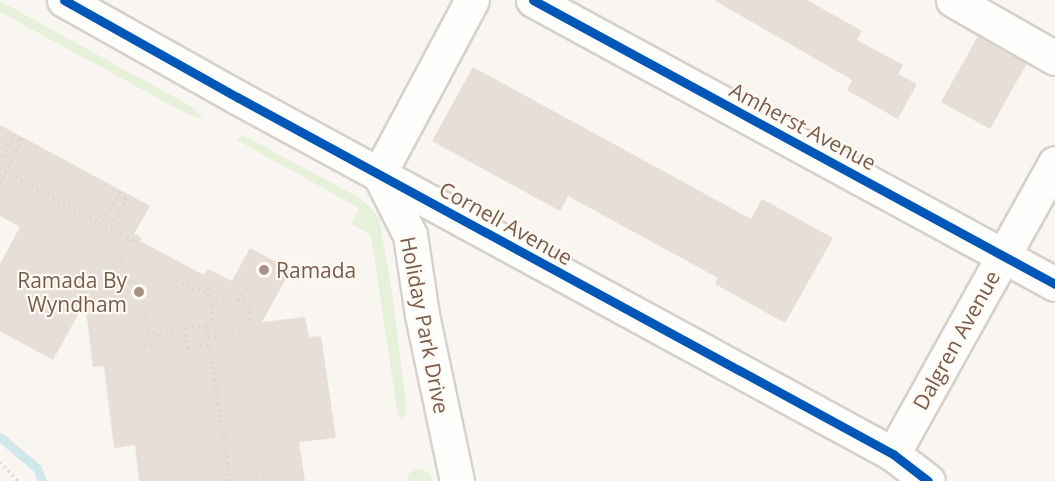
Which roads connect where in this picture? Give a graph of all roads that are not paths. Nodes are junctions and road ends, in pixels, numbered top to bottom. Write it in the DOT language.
graph roads {
  1 [pos="64,0"];
  2 [pos="472,0"];
  3 [pos="533,0"];
  4 [pos="952,0"];
  5 [pos="1055,58"];
  6 [pos="1055,163"];
  7 [pos="379,174"];
  8 [pos="1004,256"];
  9 [pos="1055,284"];
  10 [pos="893,454"];
  11 [pos="457,481"];
  12 [pos="928,481"];
  1 -- 7 [label="street, Cornell Avenue"];
  2 -- 7 [label="street"];
  3 -- 8 [label="street, Amherst Avenue"];
  4 -- 5 [label="street"];
  6 -- 8 [label="street, Dalgren Avenue"];
  7 -- 10 [label="street, Cornell Avenue"];
  7 -- 11 [label="street, Holiday Park Drive"];
  8 -- 9 [label="street, Amherst Avenue"];
  8 -- 10 [label="street, Dalgren Avenue"];
  10 -- 12 [label="street, Cornell Avenue"];
}
